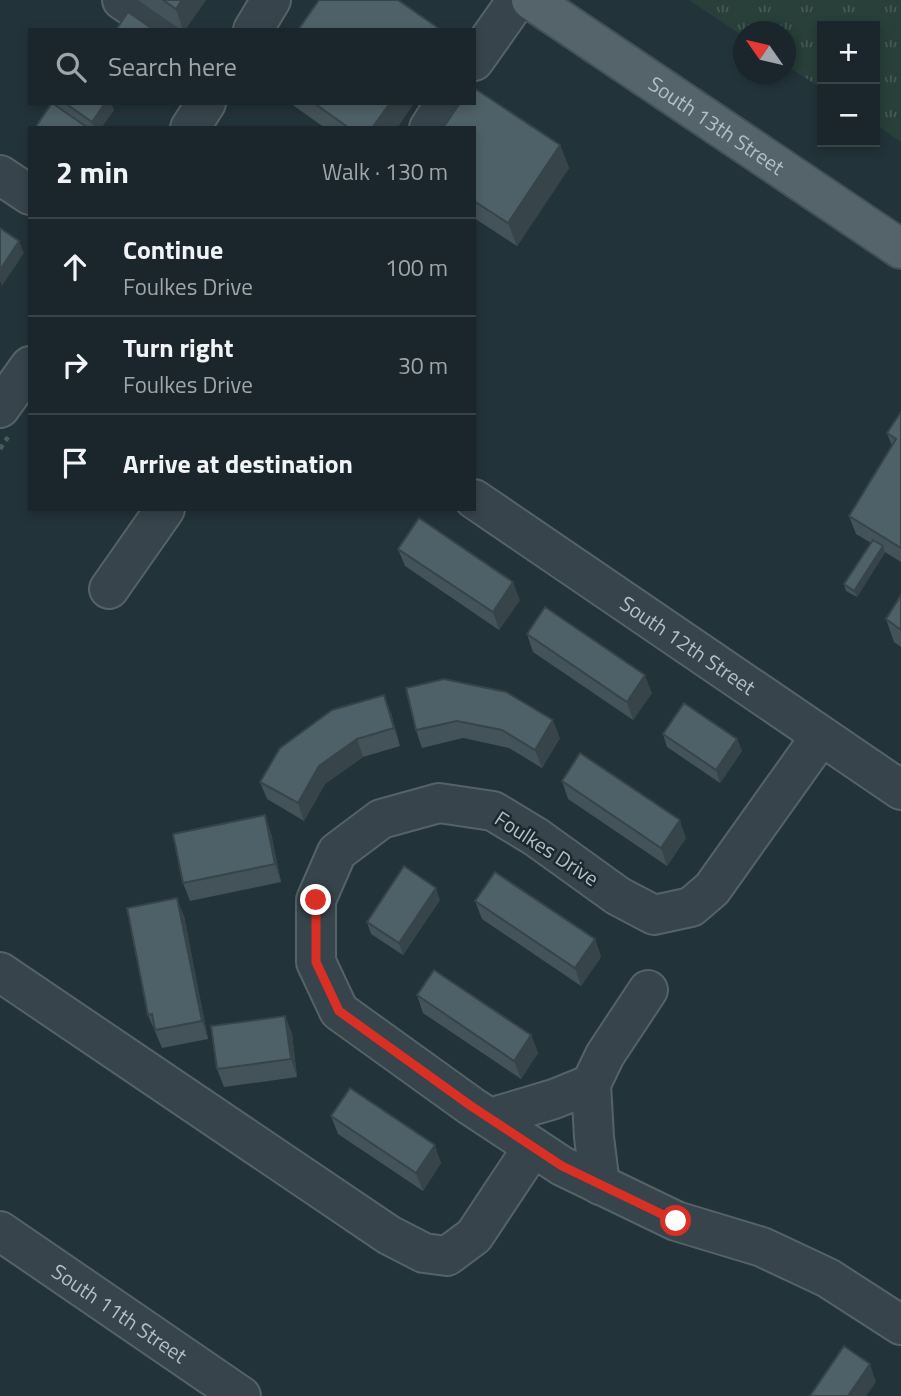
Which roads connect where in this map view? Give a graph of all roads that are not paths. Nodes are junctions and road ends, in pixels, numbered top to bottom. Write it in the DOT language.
graph roads {
  1 [pos="122,0"];
  2 [pos="271,0"];
  3 [pos="517,0"];
  4 [pos="531,0"];
  5 [pos="163,28"];
  6 [pos="254,28"];
  7 [pos="476,58"];
  8 [pos="205,105"];
  9 [pos="444,105"];
  10 [pos="191,126"];
  11 [pos="430,126"];
  12 [pos="0,175"];
  13 [pos="28,194"];
  14 [pos="901,250"];
  15 [pos="28,369"];
  16 [pos="0,408"];
  17 [pos="476,500"];
  18 [pos="164,511"];
  19 [pos="109,589"];
  20 [pos="821,736"];
  21 [pos="901,790"];
  22 [pos="0,972"];
  23 [pos="648,990"];
  24 [pos="592,1084"];
  25 [pos="490,1118"];
  26 [pos="533,1147"];
  27 [pos="600,1185"];
  28 [pos="0,1231"];
  29 [pos="901,1325"];
  30 [pos="241,1396"];
  1 -- 5 [label="street"];
  2 -- 6 [label="street"];
  3 -- 7 [label="street"];
  4 -- 14 [label="main road, South 13th Street"];
  8 -- 10 [label="street"];
  9 -- 11 [label="street"];
  12 -- 13 [label="street"];
  15 -- 16 [label="street"];
  17 -- 20 [label="street, South 12th Street"];
  18 -- 19 [label="street"];
  20 -- 21 [label="street, South 12th Street"];
  20 -- 25 [label="street, Foulkes Drive"];
  22 -- 26 [label="street"];
  23 -- 24 [label="street"];
  24 -- 25 [label="street"];
  24 -- 27 [label="street"];
  25 -- 26 [label="street, Foulkes Drive"];
  26 -- 27 [label="street, Foulkes Drive"];
  27 -- 29 [label="street, Foulkes Drive"];
  28 -- 30 [label="street, South 11th Street"];
}
